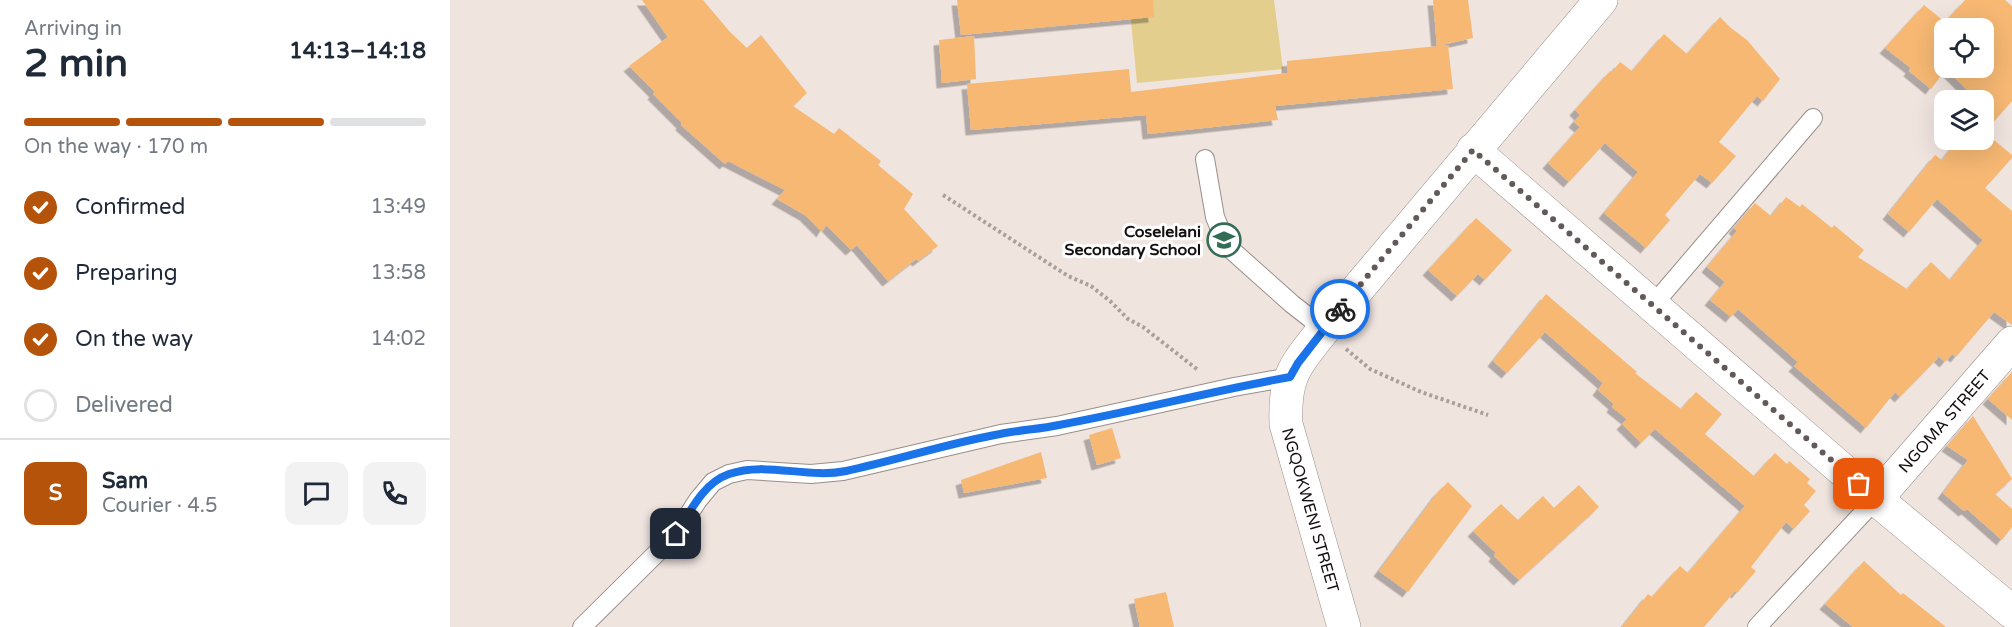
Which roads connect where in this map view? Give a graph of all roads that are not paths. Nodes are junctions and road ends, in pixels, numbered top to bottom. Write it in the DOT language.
graph roads {
  1 [pos="1600,0"];
  2 [pos="1813,118"];
  3 [pos="1473,150"];
  4 [pos="1205,159"];
  5 [pos="1652,306"];
  6 [pos="1324,329"];
  7 [pos="2012,343"];
  8 [pos="1290,377"];
  9 [pos="1876,499"];
  10 [pos="2012,612"];
  11 [pos="582,627"];
  12 [pos="1344,627"];
  13 [pos="1757,627"];
  1 -- 3 [label="street, NGQOKWENI STREET"];
  2 -- 5 [label="lane"];
  3 -- 5 [label="street"];
  3 -- 6 [label="street, NGQOKWENI STREET"];
  4 -- 6 [label="lane"];
  5 -- 9 [label="street"];
  6 -- 8 [label="street, NGQOKWENI STREET"];
  7 -- 9 [label="street, NGOMA STREET"];
  8 -- 11 [label="lane"];
  8 -- 12 [label="street, NGQOKWENI STREET"];
  9 -- 10 [label="street"];
  9 -- 13 [label="lane"];
}
